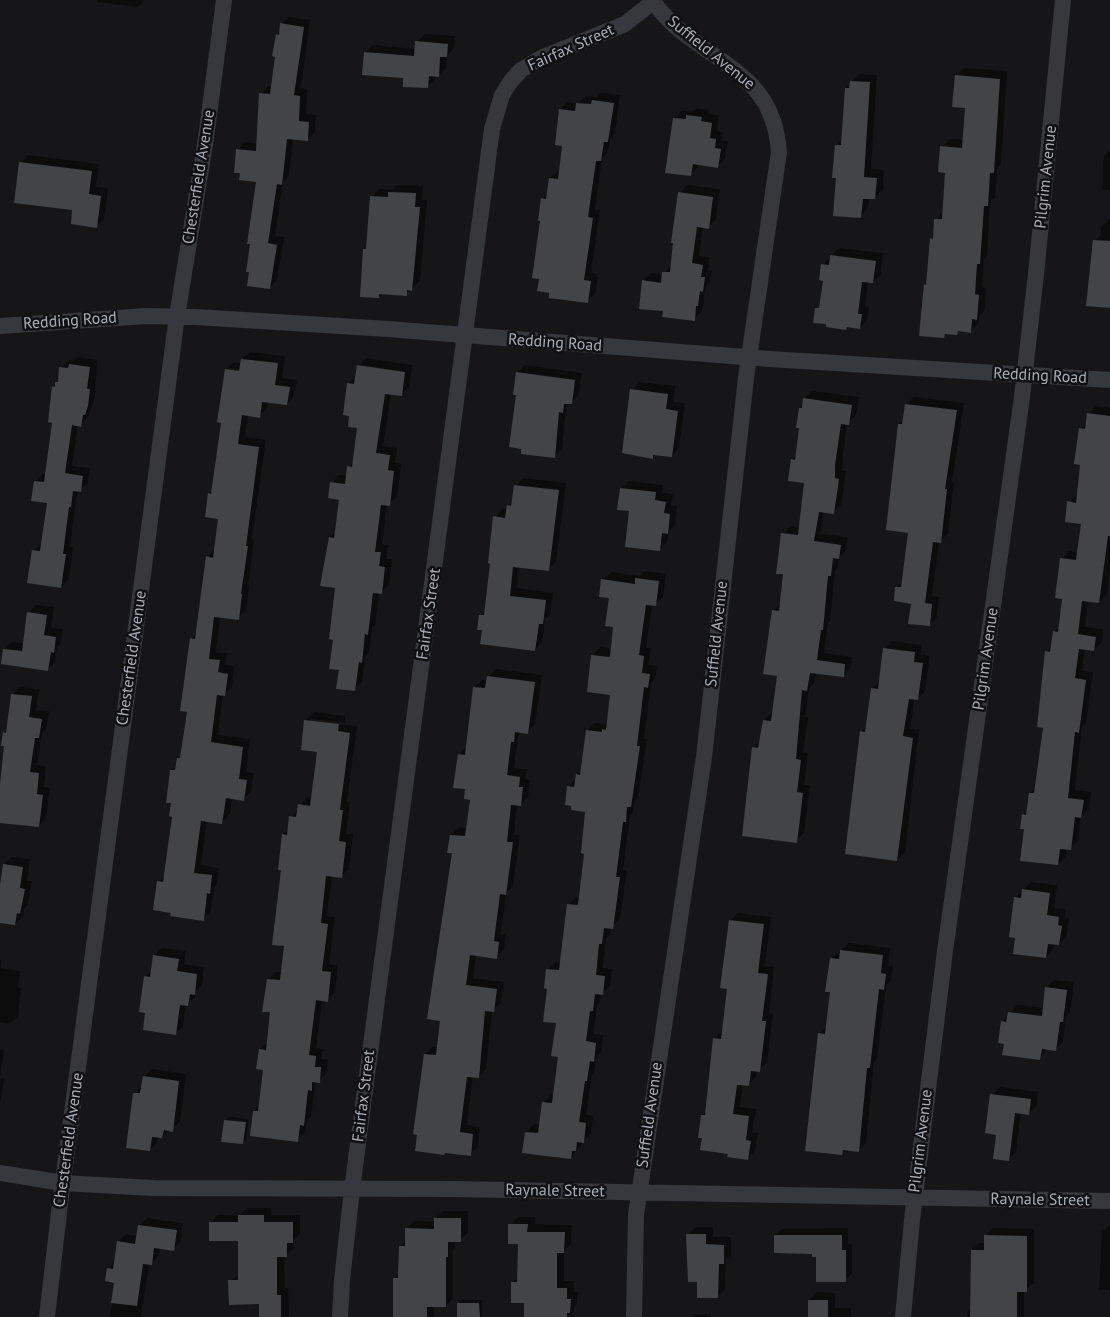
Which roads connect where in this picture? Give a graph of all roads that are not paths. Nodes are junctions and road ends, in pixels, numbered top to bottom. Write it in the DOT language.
graph roads {
  1 [pos="225,0"];
  2 [pos="1063,0"];
  3 [pos="653,1"];
  4 [pos="177,316"];
  5 [pos="0,326"];
  6 [pos="464,336"];
  7 [pos="750,358"];
  8 [pos="1024,375"];
  9 [pos="1110,380"];
  10 [pos="0,1173"];
  11 [pos="63,1183"];
  12 [pos="352,1189"];
  13 [pos="639,1193"];
  14 [pos="914,1198"];
  15 [pos="1110,1201"];
  16 [pos="47,1317"];
  17 [pos="340,1317"];
  18 [pos="634,1317"];
  19 [pos="903,1317"];
  1 -- 4 [label="street, Chesterfield Avenue"];
  2 -- 8 [label="street, Pilgrim Avenue"];
  3 -- 6 [label="street, Fairfax Street"];
  3 -- 7 [label="street, Suffield Avenue"];
  4 -- 5 [label="street, Redding Road"];
  4 -- 6 [label="street, Redding Road"];
  4 -- 11 [label="street, Chesterfield Avenue"];
  6 -- 7 [label="street, Redding Road"];
  6 -- 12 [label="street, Fairfax Street"];
  7 -- 8 [label="street, Redding Road"];
  7 -- 13 [label="street, Suffield Avenue"];
  8 -- 9 [label="street, Redding Road"];
  8 -- 14 [label="street, Pilgrim Avenue"];
  10 -- 11 [label="street, Raynale Street"];
  11 -- 12 [label="street, Raynale Street"];
  11 -- 16 [label="street, Chesterfield Avenue"];
  12 -- 13 [label="street, Raynale Street"];
  12 -- 17 [label="street, Fairfax Street"];
  13 -- 14 [label="street, Raynale Street"];
  13 -- 18 [label="street, Suffield Avenue"];
  14 -- 15 [label="street, Raynale Street"];
  14 -- 19 [label="street, Pilgrim Avenue"];
}
